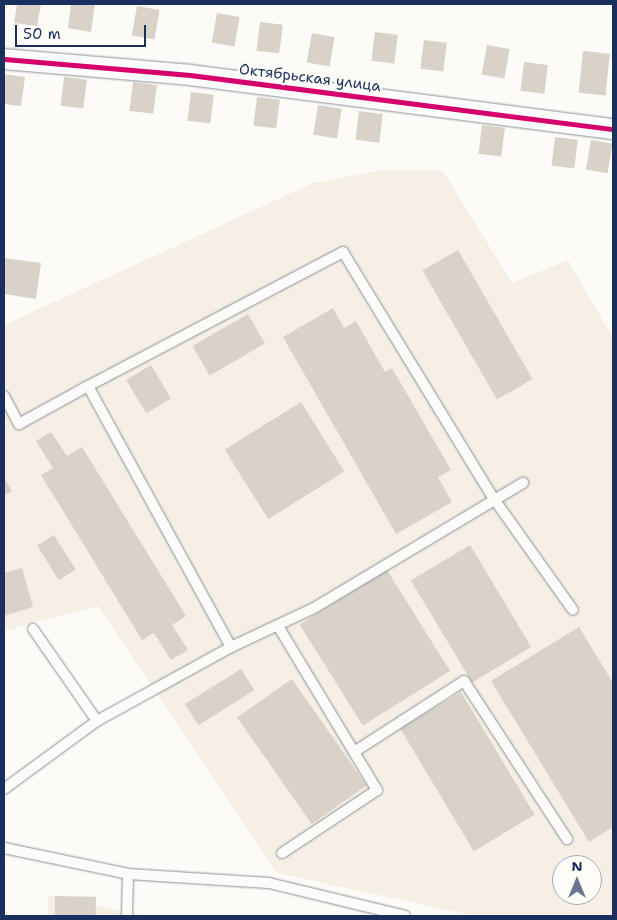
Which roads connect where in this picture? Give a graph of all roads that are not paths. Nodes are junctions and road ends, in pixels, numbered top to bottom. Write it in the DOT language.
graph roads {
  1 [pos="4,59"];
  2 [pos="613,129"];
  3 [pos="88,386"];
  4 [pos="4,396"];
  5 [pos="523,483"];
  6 [pos="494,498"];
  7 [pos="573,610"];
  8 [pos="278,626"];
  9 [pos="33,629"];
  10 [pos="231,648"];
  11 [pos="97,721"];
  12 [pos="354,752"];
  13 [pos="4,789"];
  14 [pos="567,839"];
  15 [pos="4,848"];
  16 [pos="282,853"];
  17 [pos="128,874"];
  18 [pos="127,916"];
  19 [pos="405,916"];
  1 -- 2 [label="street, Октябрьская улица"];
  3 -- 4 [label="lane"];
  3 -- 6 [label="lane"];
  3 -- 10 [label="lane"];
  5 -- 6 [label="lane"];
  6 -- 7 [label="lane"];
  6 -- 8 [label="lane"];
  8 -- 10 [label="lane"];
  8 -- 12 [label="lane"];
  9 -- 11 [label="lane"];
  10 -- 11 [label="lane"];
  11 -- 13 [label="lane"];
  12 -- 14 [label="lane"];
  12 -- 16 [label="lane"];
  15 -- 17 [label="lane"];
  17 -- 18 [label="lane"];
  17 -- 19 [label="lane"];
}
